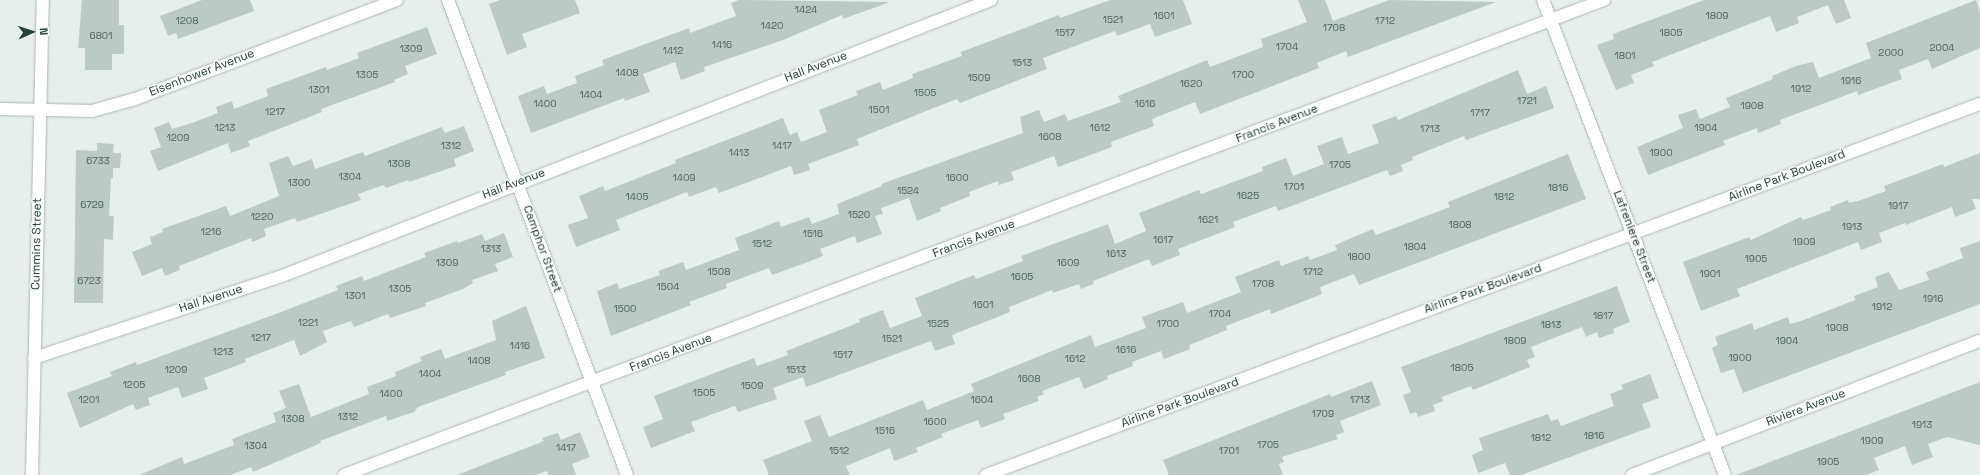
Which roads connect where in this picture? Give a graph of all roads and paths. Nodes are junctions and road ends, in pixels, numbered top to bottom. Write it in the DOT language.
graph roads {
  1 [pos="397,0"];
  2 [pos="448,0"];
  3 [pos="991,0"];
  4 [pos="1543,0"];
  5 [pos="1604,0"];
  6 [pos="42,6"];
  7 [pos="1550,20"];
  8 [pos="1980,104"];
  9 [pos="0,109"];
  10 [pos="40,110"];
  11 [pos="518,182"];
  12 [pos="1633,233"];
  13 [pos="1980,341"];
  14 [pos="34,358"];
  15 [pos="592,383"];
  16 [pos="1713,444"];
  17 [pos="32,475"];
  18 [pos="344,475"];
  19 [pos="627,475"];
  20 [pos="986,475"];
  21 [pos="1632,475"];
  22 [pos="1724,475"];
  1 -- 10 [label="street, Eisenhower Avenue"];
  2 -- 11 [label="street, Camphor Street"];
  3 -- 11 [label="street, Hall Avenue"];
  4 -- 7 [label="street, Lafreniere Street"];
  5 -- 7 [label="street, Francis Avenue"];
  6 -- 10 [label="street, Cummins Street"];
  7 -- 12 [label="street, Lafreniere Street"];
  7 -- 15 [label="street, Francis Avenue"];
  8 -- 12 [label="street, Airline Park Boulevard"];
  9 -- 10 [label="street, Eisenhower Avenue"];
  10 -- 14 [label="street, Cummins Street"];
  11 -- 14 [label="street, Hall Avenue"];
  11 -- 15 [label="street, Camphor Street"];
  12 -- 16 [label="street, Lafreniere Street"];
  12 -- 20 [label="street, Airline Park Boulevard"];
  13 -- 16 [label="street, Riviere Avenue"];
  14 -- 17 [label="street, Cummins Street"];
  15 -- 18 [label="street, Francis Avenue"];
  15 -- 19 [label="street, Camphor Street"];
  16 -- 21 [label="street, Riviere Avenue"];
  16 -- 22 [label="street, Lafreniere Street"];
}
